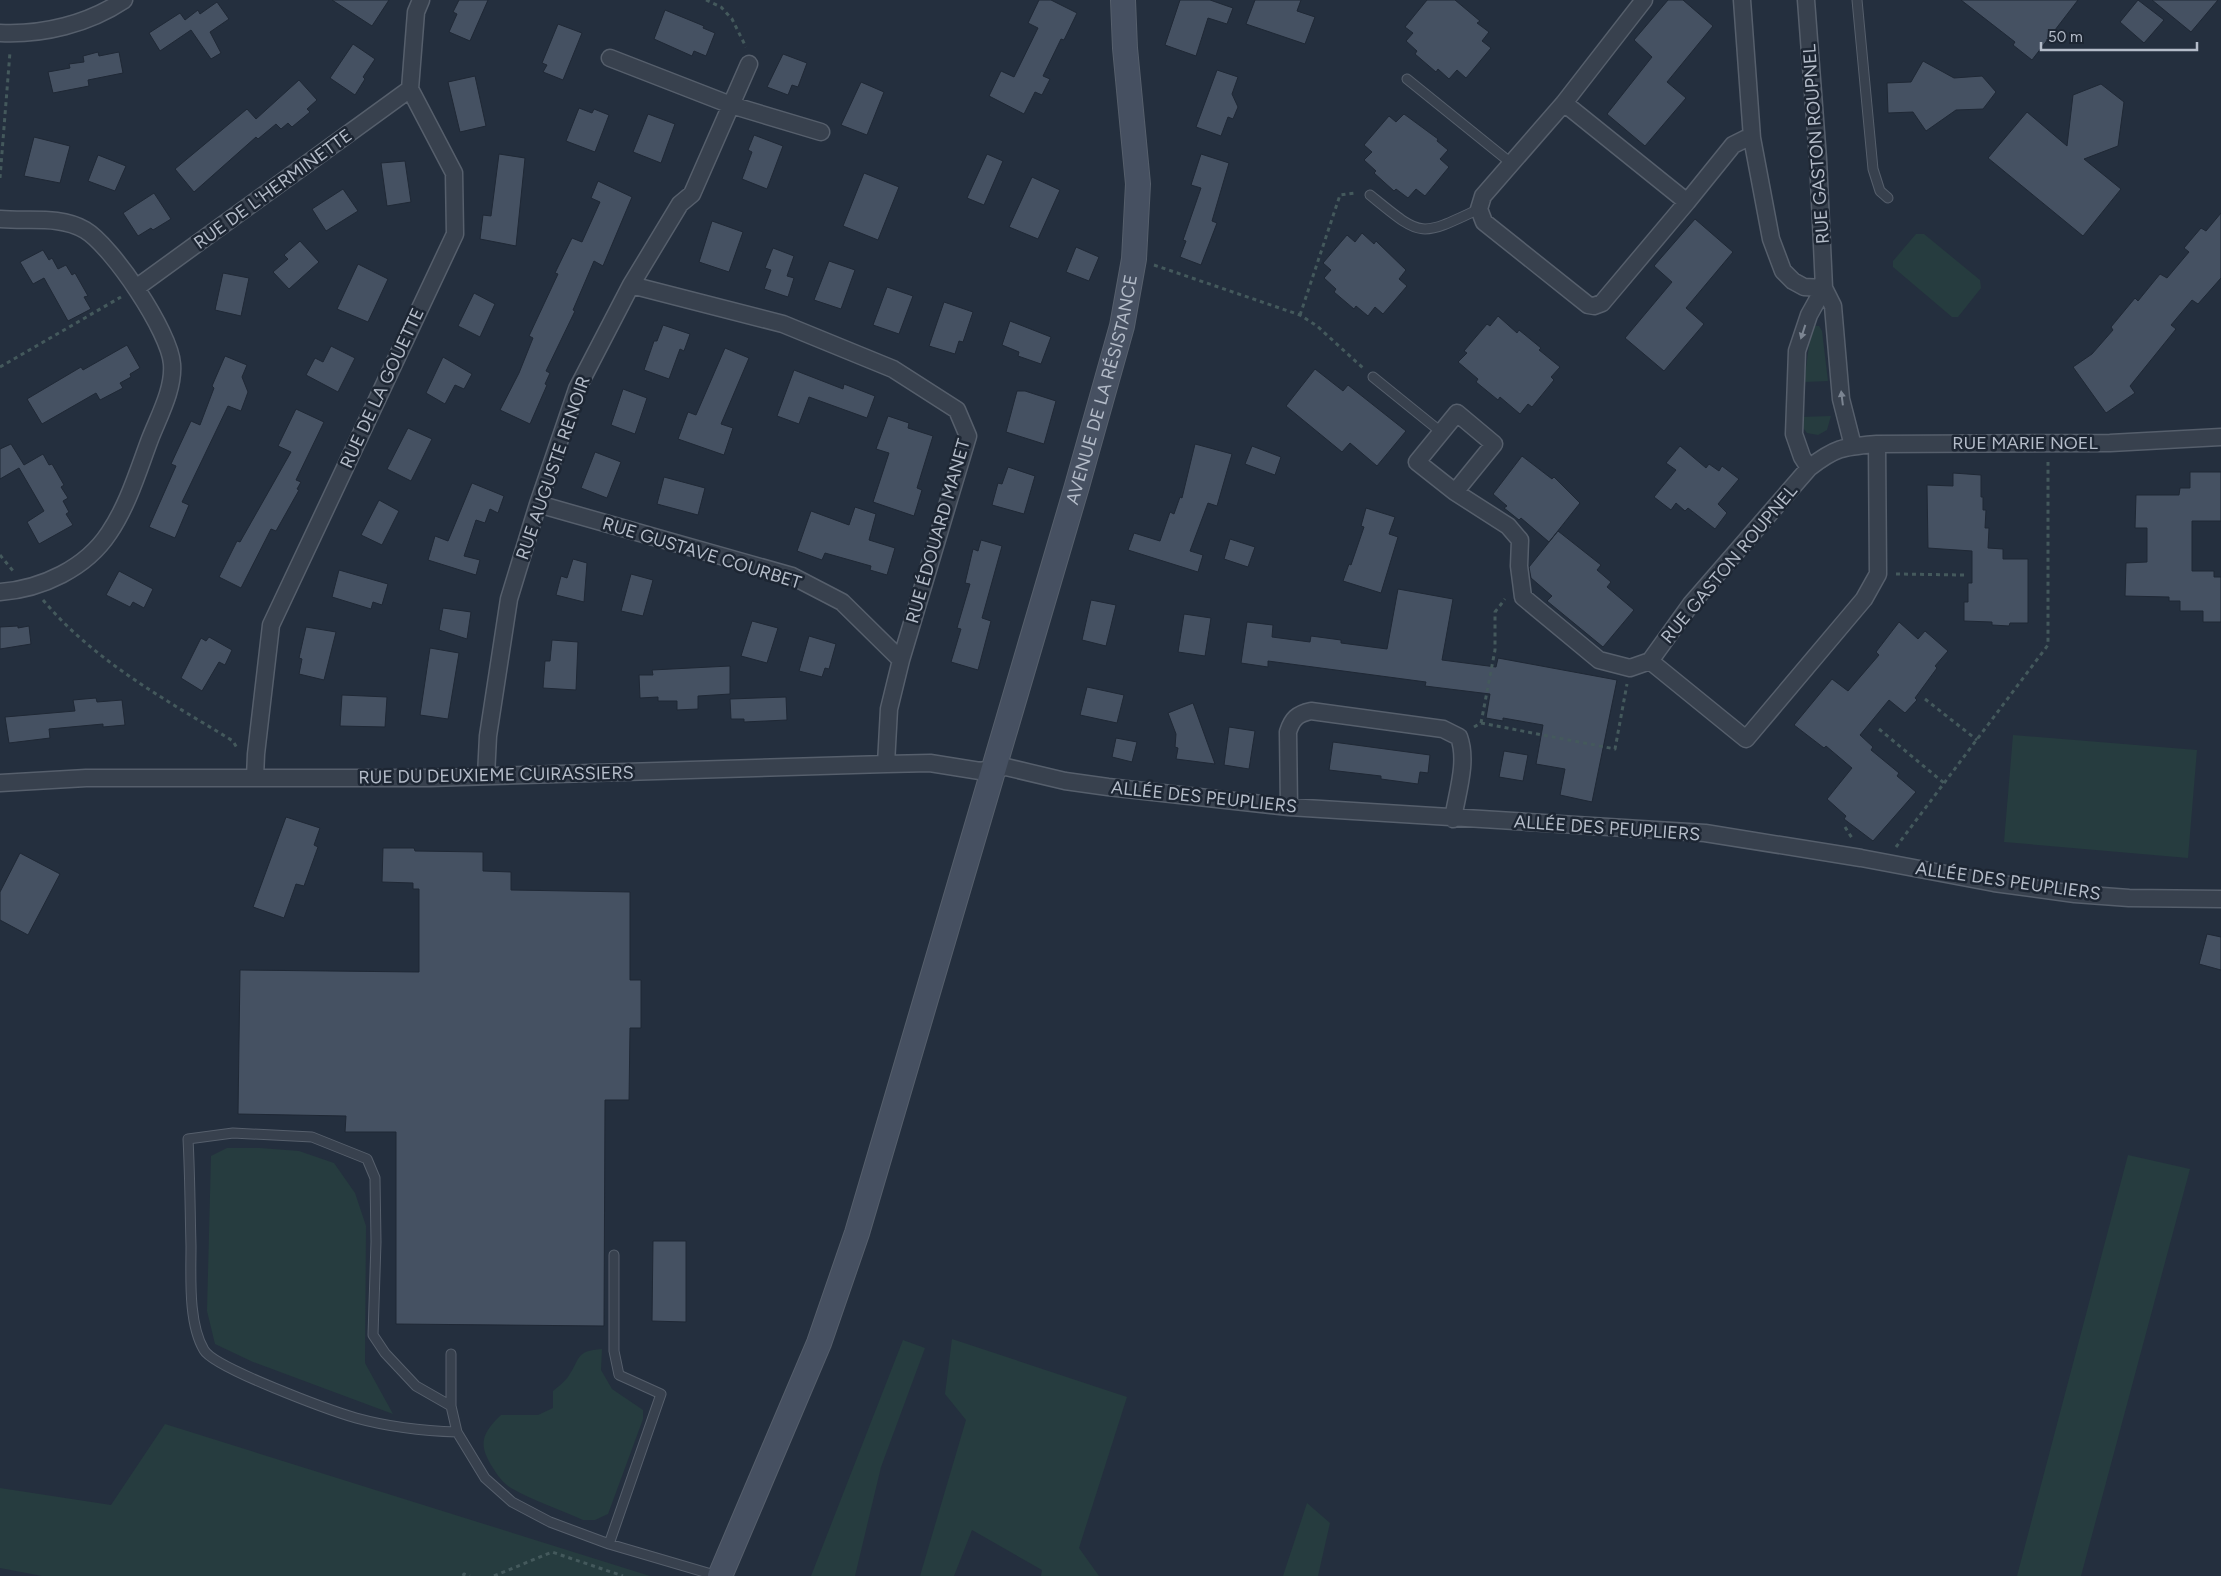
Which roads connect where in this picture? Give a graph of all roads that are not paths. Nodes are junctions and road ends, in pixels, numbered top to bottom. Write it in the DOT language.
graph roads {
  1 [pos="124,0"];
  2 [pos="420,0"];
  3 [pos="1123,0"];
  4 [pos="1644,0"];
  5 [pos="1742,0"];
  6 [pos="1806,0"];
  7 [pos="1857,0"];
  8 [pos="6,34"];
  9 [pos="610,58"];
  10 [pos="749,64"];
  11 [pos="1407,79"];
  12 [pos="410,89"];
  13 [pos="1564,103"];
  14 [pos="731,105"];
  15 [pos="821,132"];
  16 [pos="1752,138"];
  17 [pos="1511,163"];
  18 [pos="1370,195"];
  19 [pos="1888,198"];
  20 [pos="1687,202"];
  21 [pos="1479,209"];
  22 [pos="0,219"];
  23 [pos="631,285"];
  24 [pos="136,288"];
  25 [pos="1824,288"];
  26 [pos="1373,377"];
  27 [pos="1441,432"];
  28 [pos="2221,436"];
  29 [pos="1877,444"];
  30 [pos="1853,446"];
  31 [pos="1829,453"];
  32 [pos="1809,468"];
  33 [pos="1455,492"];
  34 [pos="538,504"];
  35 [pos="0,592"];
  36 [pos="901,660"];
  37 [pos="1650,661"];
  38 [pos="886,764"];
  39 [pos="992,769"];
  40 [pos="486,776"];
  41 [pos="255,778"];
  42 [pos="0,783"];
  43 [pos="1289,807"];
  44 [pos="1452,819"];
  45 [pos="2221,899"];
  46 [pos="614,1255"];
  47 [pos="451,1354"];
  48 [pos="451,1406"];
  49 [pos="457,1432"];
  50 [pos="609,1544"];
  51 [pos="719,1576"];
  1 -- 8 [label="street"];
  2 -- 12 [label="street"];
  3 -- 39 [label="main road, AVENUE DE LA RÉSISTANCE"];
  4 -- 13 [label="street"];
  5 -- 16 [label="street"];
  6 -- 25 [label="street, RUE GASTON ROUPNEL"];
  7 -- 19 [label="lane"];
  9 -- 14 [label="street"];
  10 -- 14 [label="street, RUE AUGUSTE RENOIR"];
  11 -- 17 [label="lane"];
  12 -- 24 [label="street, RUE DE L'HERMINETTE"];
  12 -- 41 [label="street, RUE DE LA GOUETTE"];
  13 -- 17 [label="street"];
  13 -- 20 [label="street"];
  14 -- 15 [label="street"];
  14 -- 23 [label="street, RUE AUGUSTE RENOIR"];
  16 -- 20 [label="street"];
  16 -- 25 [label="street"];
  17 -- 21 [label="street"];
  18 -- 21 [label="lane"];
  20 -- 21 [label="street"];
  22 -- 24 [label="street"];
  23 -- 34 [label="street, RUE AUGUSTE RENOIR"];
  23 -- 36 [label="street, RUE ÉDOUARD MANET"];
  24 -- 35 [label="street"];
  30 -- 25 [label="street, RUE GASTON ROUPNEL, one-way"];
  25 -- 32 [label="street, RUE GASTON ROUPNEL, one-way"];
  26 -- 27 [label="lane"];
  27 -- 33 [label="street"];
  27 -- 33 [label="street"];
  28 -- 29 [label="street, RUE MARIE NOEL"];
  29 -- 30 [label="street, RUE MARIE NOEL"];
  29 -- 37 [label="street"];
  30 -- 31 [label="street, RUE MARIE NOEL"];
  31 -- 32 [label="street, RUE GASTON ROUPNEL"];
  32 -- 37 [label="street, RUE GASTON ROUPNEL"];
  33 -- 37 [label="street"];
  34 -- 36 [label="street, RUE GUSTAVE COURBET"];
  34 -- 40 [label="street, RUE AUGUSTE RENOIR"];
  36 -- 38 [label="street, RUE ÉDOUARD MANET"];
  38 -- 39 [label="street, RUE DU DEUXIEME CUIRASSIERS"];
  38 -- 40 [label="street, RUE DU DEUXIEME CUIRASSIERS"];
  39 -- 43 [label="street, ALLÉE DES PEUPLIERS"];
  39 -- 51 [label="main road, AVENUE DE LA RÉSISTANCE"];
  40 -- 41 [label="street, RUE DU DEUXIEME CUIRASSIERS"];
  41 -- 42 [label="street, RUE DU DEUXIEME CUIRASSIERS"];
  43 -- 44 [label="street, ALLÉE DES PEUPLIERS"];
  43 -- 44 [label="street"];
  44 -- 45 [label="street, ALLÉE DES PEUPLIERS"];
  46 -- 50 [label="lane"];
  47 -- 48 [label="lane"];
  48 -- 49 [label="lane"];
  48 -- 49 [label="lane"];
  49 -- 50 [label="lane"];
  50 -- 51 [label="lane"];
}
